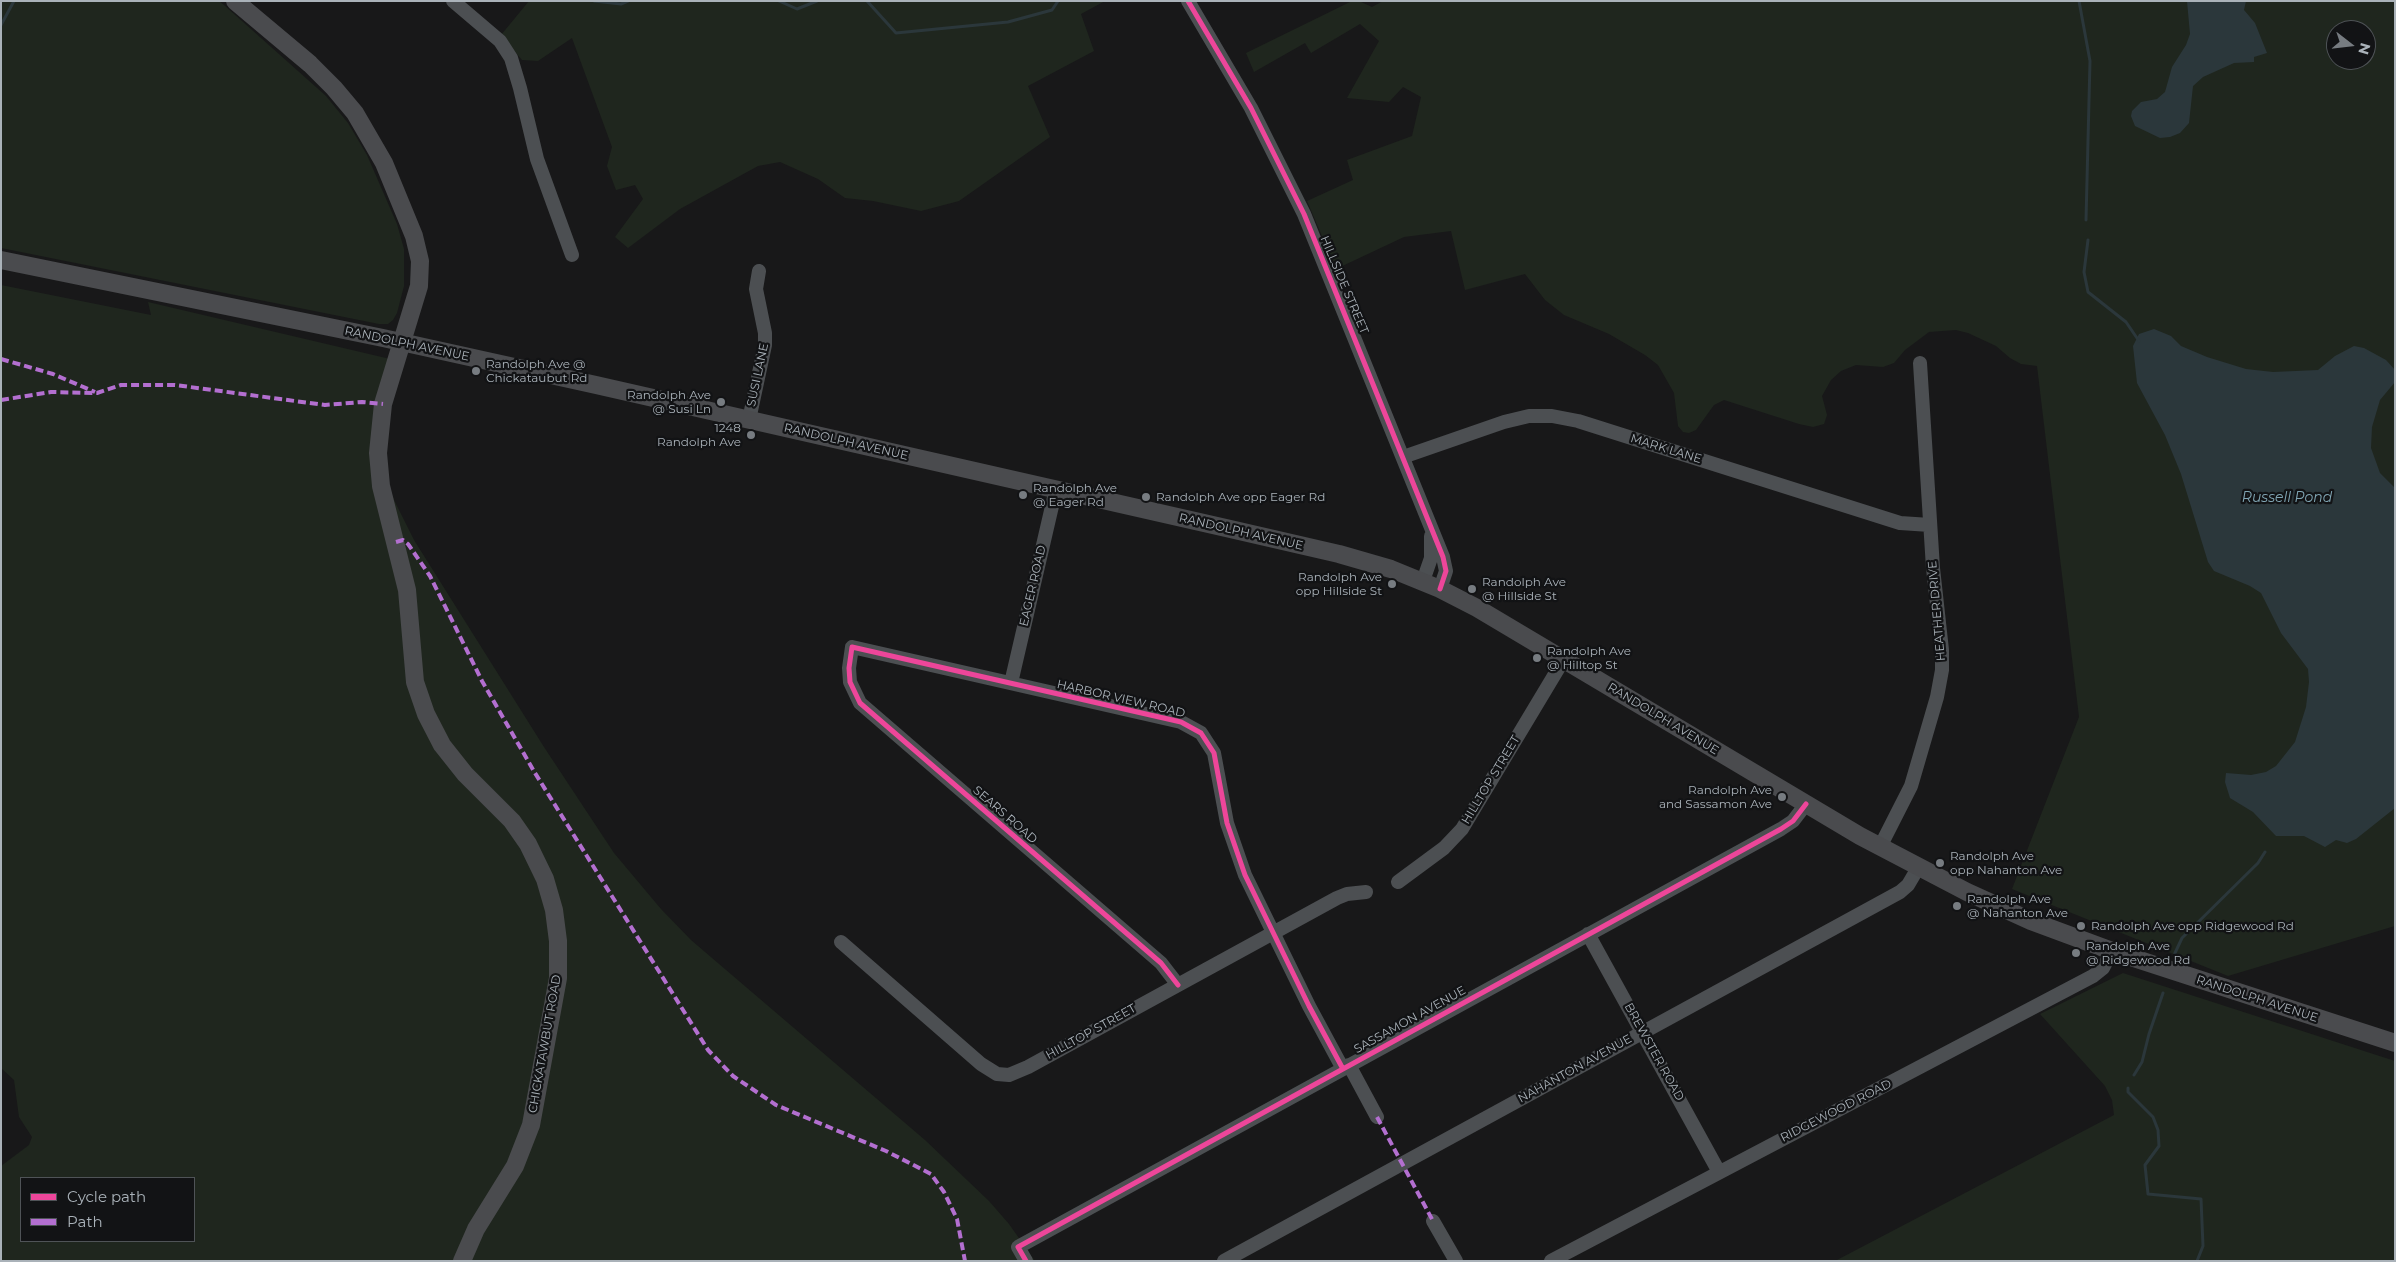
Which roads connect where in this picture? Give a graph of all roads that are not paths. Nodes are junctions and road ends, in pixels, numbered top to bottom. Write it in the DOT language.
graph roads {
  1 [pos="235,1"];
  2 [pos="453,1"];
  3 [pos="1188,1"];
  4 [pos="572,255"];
  5 [pos="1,260"];
  6 [pos="759,271"];
  7 [pos="404,342"];
  8 [pos="1920,363"];
  9 [pos="748,420"];
  10 [pos="1403,457"];
  11 [pos="1056,489"];
  12 [pos="1431,525"];
  13 [pos="1930,525"];
  14 [pos="1423,581"];
  15 [pos="1440,589"];
  16 [pos="852,647"];
  17 [pos="1564,659"];
  18 [pos="1011,683"];
  19 [pos="1806,804"];
  20 [pos="1880,847"];
  21 [pos="1918,868"];
  22 [pos="1398,882"];
  23 [pos="1366,892"];
  24 [pos="1273,933"];
  25 [pos="1588,934"];
  26 [pos="841,942"];
  27 [pos="2112,951"];
  28 [pos="1178,985"];
  29 [pos="1643,1031"];
  30 [pos="2395,1043"];
  31 [pos="1346,1067"];
  32 [pos="1377,1117"];
  33 [pos="1719,1172"];
  34 [pos="1434,1221"];
  35 [pos="462,1261"];
  36 [pos="1026,1261"];
  37 [pos="1224,1261"];
  38 [pos="1456,1261"];
  39 [pos="1551,1261"];
  1 -- 7 [label="main road, CHICKATAWBUT ROAD"];
  2 -- 4 [label="street"];
  3 -- 10 [label="street, HILLSIDE STREET"];
  5 -- 7 [label="main road, RANDOLPH AVENUE"];
  6 -- 9 [label="street, SUSI LANE"];
  7 -- 9 [label="main road, RANDOLPH AVENUE"];
  7 -- 35 [label="main road, CHICKATAWBUT ROAD"];
  8 -- 13 [label="street, HEATHER DRIVE"];
  9 -- 11 [label="main road, RANDOLPH AVENUE"];
  10 -- 12 [label="street, HILLSIDE STREET"];
  10 -- 13 [label="street, MARK LANE"];
  11 -- 14 [label="main road, RANDOLPH AVENUE"];
  11 -- 18 [label="street, EAGER ROAD"];
  12 -- 14 [label="street, HILLSIDE STREET"];
  12 -- 15 [label="street, HILLSIDE STREET"];
  13 -- 20 [label="street, HEATHER DRIVE"];
  14 -- 15 [label="main road, RANDOLPH AVENUE"];
  15 -- 17 [label="main road, RANDOLPH AVENUE"];
  16 -- 18 [label="street, HARBOR VIEW ROAD"];
  16 -- 28 [label="street, SEARS ROAD"];
  17 -- 19 [label="main road, RANDOLPH AVENUE"];
  17 -- 22 [label="street, HILLTOP STREET"];
  18 -- 24 [label="street, HARBOR VIEW ROAD"];
  19 -- 20 [label="main road, RANDOLPH AVENUE"];
  19 -- 25 [label="street, SASSAMON AVENUE"];
  20 -- 21 [label="main road, RANDOLPH AVENUE"];
  21 -- 27 [label="main road, RANDOLPH AVENUE"];
  21 -- 29 [label="street, NAHANTON AVENUE"];
  23 -- 24 [label="street, HILLTOP STREET"];
  24 -- 28 [label="street, HILLTOP STREET"];
  24 -- 31 [label="street, HARBOR VIEW ROAD"];
  25 -- 29 [label="street, BREWSTER ROAD"];
  25 -- 31 [label="street, SASSAMON AVENUE"];
  26 -- 28 [label="street, HILLTOP STREET"];
  27 -- 30 [label="main road, RANDOLPH AVENUE"];
  27 -- 33 [label="street, RIDGEWOOD ROAD"];
  29 -- 33 [label="street, BREWSTER ROAD"];
  29 -- 37 [label="street, NAHANTON AVENUE"];
  31 -- 32 [label="street, HARBOR VIEW ROAD"];
  31 -- 36 [label="street, SASSAMON AVENUE"];
  33 -- 39 [label="street, RIDGEWOOD ROAD"];
  34 -- 38 [label="street"];
}
